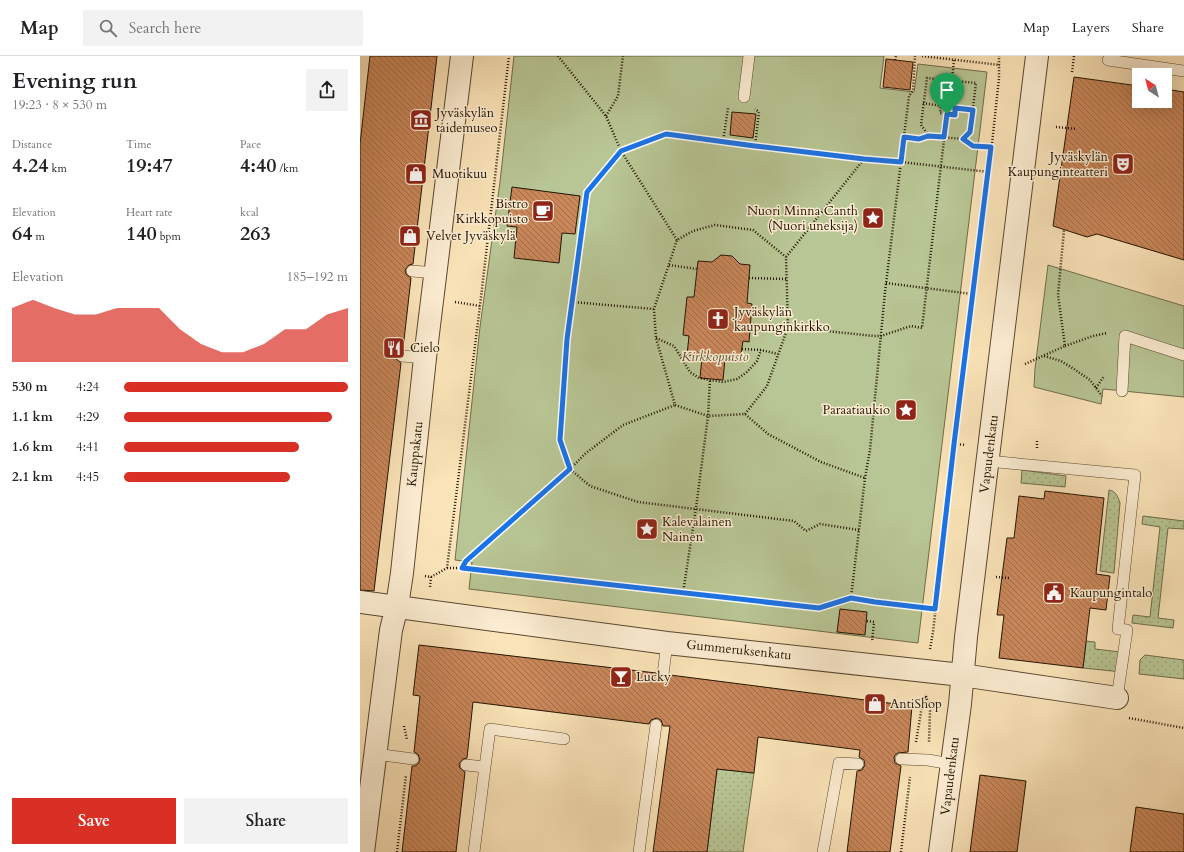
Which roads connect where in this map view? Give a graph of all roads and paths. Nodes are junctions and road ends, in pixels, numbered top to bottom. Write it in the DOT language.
graph roads {
  1 [pos="462,56"];
  2 [pos="509,56"];
  3 [pos="558,56"];
  4 [pos="623,56"];
  5 [pos="750,56"];
  6 [pos="896,56"];
  7 [pos="915,56"];
  8 [pos="922,56"];
  9 [pos="999,56"];
  10 [pos="1037,56"];
  11 [pos="1074,56"];
  12 [pos="895,60"];
  13 [pos="954,60"];
  14 [pos="1108,60"];
  15 [pos="1000,65"];
  16 [pos="1184,71"];
  17 [pos="1072,72"];
  18 [pos="952,81"];
  19 [pos="744,98"];
  20 [pos="950,100"];
  21 [pos="924,103"];
  22 [pos="941,106"];
  23 [pos="955,108"];
  24 [pos="973,110"];
  25 [pos="947,114"];
  26 [pos="606,116"];
  27 [pos="1056,127"];
  28 [pos="1077,129"];
  29 [pos="928,136"];
  30 [pos="904,137"];
  31 [pos="944,137"];
  32 [pos="963,139"];
  33 [pos="723,142"];
  34 [pos="755,146"];
  35 [pos="991,147"];
  36 [pos="621,151"];
  37 [pos="864,159"];
  38 [pos="901,162"];
  39 [pos="941,166"];
  40 [pos="989,172"];
  41 [pos="1064,230"];
  42 [pos="677,240"];
  43 [pos="786,257"];
  44 [pos="669,265"];
  45 [pos="697,269"];
  46 [pos="412,271"];
  47 [pos="436,274"];
  48 [pos="749,278"];
  49 [pos="786,279"];
  50 [pos="886,283"];
  51 [pos="927,289"];
  52 [pos="972,294"];
  53 [pos="572,302"];
  54 [pos="654,309"];
  55 [pos="788,328"];
  56 [pos="881,336"];
  57 [pos="1125,336"];
  58 [pos="656,338"];
  59 [pos="1066,346"];
  60 [pos="742,349"];
  61 [pos="762,350"];
  62 [pos="778,354"];
  63 [pos="1184,355"];
  64 [pos="402,356"];
  65 [pos="1044,356"];
  66 [pos="425,358"];
  67 [pos="1025,364"];
  68 [pos="710,380"];
  69 [pos="1122,391"];
  70 [pos="1102,396"];
  71 [pos="675,405"];
  72 [pos="744,414"];
  73 [pos="708,416"];
  74 [pos="988,461"];
  75 [pos="570,469"];
  76 [pos="865,478"];
  77 [pos="696,508"];
  78 [pos="860,530"];
  79 [pos="447,568"];
  80 [pos="462,568"];
  81 [pos="419,575"];
  82 [pos="431,577"];
  83 [pos="995,577"];
  84 [pos="1009,578"];
  85 [pos="429,592"];
  86 [pos="683,593"];
  87 [pos="851,598"];
  88 [pos="360,602"];
  89 [pos="397,606"];
  90 [pos="935,609"];
  91 [pos="667,643"];
  92 [pos="925,662"];
  93 [pos="664,674"];
  94 [pos="962,675"];
  95 [pos="926,695"];
  96 [pos="1118,698"];
  97 [pos="405,719"];
  98 [pos="656,725"];
  99 [pos="564,739"];
  100 [pos="375,754"];
  101 [pos="411,758"];
  102 [pos="907,759"];
  103 [pos="858,764"];
  104 [pos="951,764"];
  105 [pos="466,765"];
  106 [pos="485,767"];
  107 [pos="362,852"];
  108 [pos="397,852"];
  109 [pos="474,852"];
  110 [pos="639,852"];
  111 [pos="823,852"];
  112 [pos="901,852"];
  113 [pos="940,852"];
  1 -- 47 [label="street, Kauppakatu"];
  2 -- 79 [label="path"];
  3 -- 26 [label="path"];
  4 -- 26 [label="path"];
  5 -- 19 [label="lane"];
  6 -- 12 [label="path"];
  7 -- 30 [label="path"];
  8 -- 13 [label="path"];
  9 -- 15 [label="path"];
  10 -- 74 [label="street, Vapaudenkatu"];
  11 -- 17 [label="path"];
  13 -- 15 [label="path"];
  13 -- 18 [label="path"];
  14 -- 16 [label="lane"];
  15 -- 35 [label="path"];
  18 -- 20 [label="path"];
  18 -- 21 [label="path"];
  18 -- 24 [label="path"];
  19 -- 33 [label="path"];
  19 -- 34 [label="path"];
  20 -- 22 [label="path"];
  20 -- 23 [label="path"];
  21 -- 22 [label="path"];
  21 -- 29 [label="path"];
  22 -- 25 [label="path"];
  23 -- 24 [label="path"];
  23 -- 25 [label="path"];
  24 -- 32 [label="path"];
  25 -- 31 [label="path"];
  26 -- 36 [label="path"];
  27 -- 28 [label="path"];
  29 -- 30 [label="path"];
  29 -- 31 [label="path"];
  30 -- 38 [label="path"];
  31 -- 32 [label="path"];
  31 -- 39 [label="path"];
  32 -- 35 [label="path"];
  33 -- 34 [label="path"];
  33 -- 36 [label="path"];
  34 -- 37 [label="path"];
  35 -- 40 [label="path"];
  36 -- 42 [label="path"];
  36 -- 53 [label="path"];
  37 -- 38 [label="path"];
  37 -- 43 [label="path"];
  38 -- 39 [label="path"];
  38 -- 50 [label="path"];
  39 -- 40 [label="path"];
  39 -- 51 [label="path"];
  40 -- 52 [label="path"];
  41 -- 59 [label="path"];
  42 -- 43 [label="path"];
  42 -- 44 [label="path"];
  43 -- 49 [label="path"];
  44 -- 45 [label="path"];
  44 -- 54 [label="path"];
  46 -- 47 [label="lane"];
  47 -- 66 [label="street, Kauppakatu"];
  48 -- 49 [label="path"];
  49 -- 55 [label="path"];
  50 -- 51 [label="path"];
  50 -- 56 [label="path"];
  51 -- 52 [label="path"];
  51 -- 56 [label="path"];
  52 -- 90 [label="path"];
  53 -- 54 [label="path"];
  53 -- 75 [label="path"];
  54 -- 58 [label="path"];
  55 -- 56 [label="path"];
  55 -- 62 [label="path"];
  56 -- 76 [label="path"];
  57 -- 59 [label="path"];
  57 -- 63 [label="lane"];
  57 -- 69 [label="lane"];
  58 -- 68 [label="path"];
  58 -- 71 [label="path"];
  59 -- 65 [label="path"];
  60 -- 61 [label="path"];
  61 -- 62 [label="path"];
  61 -- 68 [label="path"];
  62 -- 72 [label="path"];
  64 -- 66 [label="lane"];
  65 -- 67 [label="path"];
  65 -- 70 [label="path"];
  66 -- 89 [label="street, Kauppakatu"];
  68 -- 73 [label="path"];
  71 -- 73 [label="path"];
  71 -- 75 [label="path"];
  72 -- 73 [label="path"];
  72 -- 76 [label="path"];
  73 -- 77 [label="path"];
  74 -- 94 [label="street, Vapaudenkatu"];
  74 -- 96 [label="lane"];
  75 -- 77 [label="path"];
  75 -- 80 [label="path"];
  76 -- 78 [label="path"];
  77 -- 78 [label="path"];
  77 -- 86 [label="path"];
  78 -- 87 [label="path"];
  79 -- 80 [label="path"];
  79 -- 82 [label="path"];
  80 -- 86 [label="path"];
  81 -- 82 [label="path"];
  82 -- 85 [label="path"];
  83 -- 84 [label="path"];
  86 -- 87 [label="path"];
  87 -- 90 [label="path"];
  88 -- 89 [label="street, Gummeruksenkatu"];
  89 -- 91 [label="street, Gummeruksenkatu"];
  89 -- 100 [label="street, Kauppakatu"];
  90 -- 92 [label="path"];
  91 -- 92 [label="street, Gummeruksenkatu"];
  91 -- 93 [label="lane"];
  92 -- 94 [label="street, Gummeruksenkatu"];
  94 -- 96 [label="street, Gummeruksenkatu"];
  94 -- 104 [label="street, Vapaudenkatu"];
  95 -- 102 [label="path"];
  97 -- 101 [label="path"];
  98 -- 110 [label="lane"];
  99 -- 106 [label="lane"];
  100 -- 101 [label="lane"];
  100 -- 107 [label="street, Kauppakatu"];
  101 -- 108 [label="path"];
  102 -- 104 [label="lane"];
  102 -- 112 [label="path"];
  103 -- 111 [label="lane"];
  104 -- 113 [label="street, Vapaudenkatu"];
  105 -- 106 [label="lane"];
  106 -- 109 [label="lane"];
}
